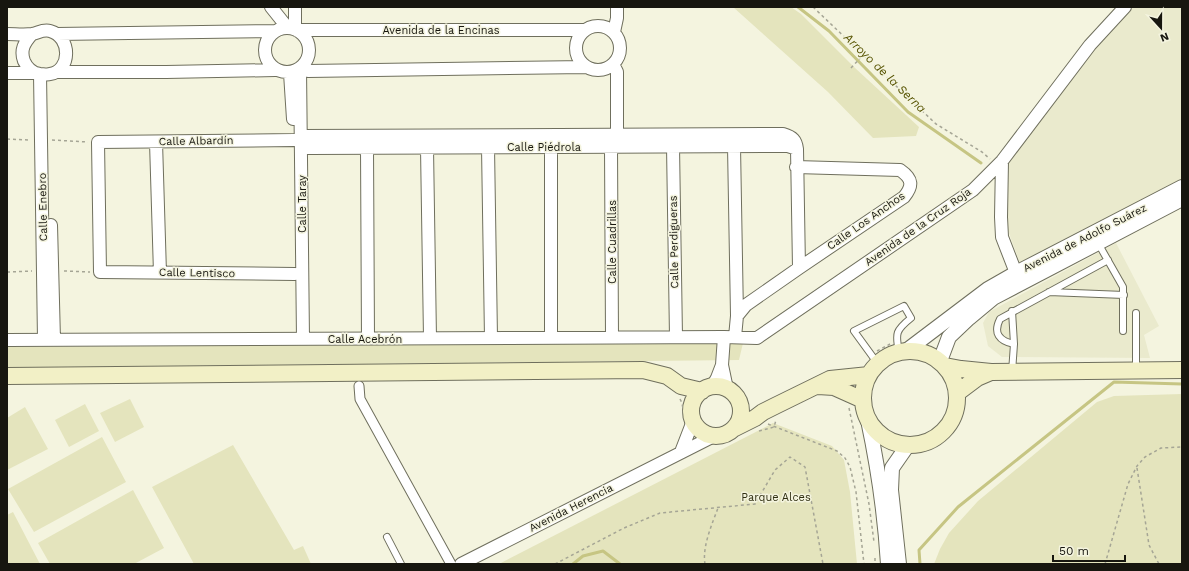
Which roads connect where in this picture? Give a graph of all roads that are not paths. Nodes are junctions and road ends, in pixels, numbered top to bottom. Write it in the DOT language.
graph roads {
  1 [pos="271,7"];
  2 [pos="295,7"];
  3 [pos="617,7"];
  4 [pos="1125,7"];
  5 [pos="293,29"];
  6 [pos="585,30"];
  7 [pos="275,31"];
  8 [pos="614,32"];
  9 [pos="7,34"];
  10 [pos="32,34"];
  11 [pos="57,34"];
  12 [pos="614,64"];
  13 [pos="586,66"];
  14 [pos="275,70"];
  15 [pos="297,70"];
  16 [pos="7,73"];
  17 [pos="45,73"];
  18 [pos="617,134"];
  19 [pos="299,139"];
  20 [pos="156,142"];
  21 [pos="673,146"];
  22 [pos="734,146"];
  23 [pos="488,147"];
  24 [pos="551,147"];
  25 [pos="611,147"];
  26 [pos="367,148"];
  27 [pos="428,148"];
  28 [pos="797,150"];
  29 [pos="1000,163"];
  30 [pos="796,167"];
  31 [pos="1182,188"];
  32 [pos="1182,200"];
  33 [pos="1098,243"];
  34 [pos="1108,260"];
  35 [pos="799,268"];
  36 [pos="100,272"];
  37 [pos="160,272"];
  38 [pos="1016,273"];
  39 [pos="295,274"];
  40 [pos="1048,292"];
  41 [pos="991,294"];
  42 [pos="1124,295"];
  43 [pos="1012,311"];
  44 [pos="1136,313"];
  45 [pos="737,316"];
  46 [pos="1123,331"];
  47 [pos="676,337"];
  48 [pos="729,337"];
  49 [pos="430,338"];
  50 [pos="491,338"];
  51 [pos="551,338"];
  52 [pos="612,338"];
  53 [pos="299,339"];
  54 [pos="368,339"];
  55 [pos="7,340"];
  56 [pos="49,340"];
  57 [pos="1014,344"];
  58 [pos="903,352"];
  59 [pos="942,364"];
  60 [pos="874,369"];
  61 [pos="1136,370"];
  62 [pos="1182,370"];
  63 [pos="991,372"];
  64 [pos="1012,372"];
  65 [pos="7,376"];
  66 [pos="814,385"];
  67 [pos="359,386"];
  68 [pos="714,389"];
  69 [pos="680,392"];
  70 [pos="957,392"];
  71 [pos="863,400"];
  72 [pos="741,408"];
  73 [pos="690,415"];
  74 [pos="868,420"];
  75 [pos="762,421"];
  76 [pos="735,428"];
  77 [pos="714,436"];
  78 [pos="908,445"];
  79 [pos="681,452"];
  80 [pos="387,537"];
  81 [pos="401,564"];
  82 [pos="451,564"];
  83 [pos="461,564"];
  84 [pos="888,564"];
  85 [pos="899,564"];
  1 -- 5 [label="street"];
  2 -- 5 [label="street"];
  3 -- 8 [label="street"];
  4 -- 29 [label="street, Avenida de la Cruz Roja"];
  5 -- 6 [label="street, Avenida de la Encinas"];
  5 -- 7 [label="street"];
  5 -- 15 [label="street"];
  6 -- 8 [label="street"];
  6 -- 13 [label="street"];
  7 -- 11 [label="street"];
  7 -- 14 [label="street"];
  8 -- 12 [label="street"];
  9 -- 10 [label="street"];
  10 -- 11 [label="street"];
  10 -- 17 [label="street"];
  11 -- 17 [label="street"];
  12 -- 13 [label="street"];
  12 -- 18 [label="street"];
  13 -- 15 [label="street"];
  14 -- 15 [label="street"];
  14 -- 17 [label="street"];
  15 -- 19 [label="street, Calle Taray"];
  16 -- 17 [label="street"];
  17 -- 56 [label="street, Calle Enebro"];
  18 -- 19 [label="street, Calle Albardín"];
  18 -- 28 [label="street, Calle Albardín"];
  19 -- 20 [label="street, Calle Albardín"];
  19 -- 26 [label="street, Calle Piédrola"];
  19 -- 39 [label="street, Calle Taray"];
  19 -- 53 [label="street, Calle Taray"];
  20 -- 36 [label="street, Calle Albardín"];
  20 -- 37 [label="street"];
  21 -- 22 [label="street, Calle Piédrola"];
  21 -- 25 [label="street, Calle Piédrola"];
  21 -- 47 [label="street, Calle Perdigueras"];
  22 -- 28 [label="street, Calle Piédrola"];
  22 -- 45 [label="street"];
  23 -- 24 [label="street, Calle Piédrola"];
  23 -- 27 [label="street, Calle Piédrola"];
  23 -- 50 [label="street"];
  24 -- 25 [label="street, Calle Piédrola"];
  24 -- 51 [label="street"];
  25 -- 52 [label="street, Calle Cuadrillas"];
  26 -- 27 [label="street, Calle Piédrola"];
  26 -- 54 [label="street"];
  27 -- 49 [label="street"];
  28 -- 30 [label="street"];
  29 -- 38 [label="street"];
  29 -- 48 [label="street, Avenida de la Cruz Roja"];
  30 -- 35 [label="street"];
  30 -- 35 [label="street, Calle Los Anchos"];
  31 -- 38 [label="street, Avenida de Adolfo Suárez"];
  32 -- 33 [label="street, Avenida de Adolfo Suárez"];
  33 -- 34 [label="lane"];
  33 -- 41 [label="street, Avenida de Adolfo Suárez"];
  34 -- 40 [label="lane"];
  34 -- 42 [label="lane"];
  35 -- 45 [label="street, Calle Los Anchos"];
  36 -- 37 [label="street, Calle Lentisco"];
  37 -- 39 [label="street, Calle Lentisco"];
  38 -- 41 [label="street, Avenida de Adolfo Suárez"];
  39 -- 53 [label="street, Calle Taray"];
  40 -- 42 [label="lane"];
  40 -- 43 [label="lane"];
  41 -- 58 [label="street"];
  41 -- 59 [label="street"];
  42 -- 46 [label="lane"];
  43 -- 57 [label="lane"];
  43 -- 57 [label="lane"];
  44 -- 61 [label="lane"];
  45 -- 48 [label="street"];
  47 -- 48 [label="street, Calle Acebrón"];
  47 -- 52 [label="street, Calle Acebrón"];
  48 -- 68 [label="street"];
  49 -- 50 [label="street, Calle Acebrón"];
  49 -- 54 [label="street, Calle Acebrón"];
  50 -- 51 [label="street, Calle Acebrón"];
  51 -- 52 [label="street, Calle Acebrón"];
  53 -- 54 [label="street, Calle Acebrón"];
  53 -- 56 [label="street, Calle Acebrón"];
  55 -- 56 [label="street, Calle Acebrón"];
  57 -- 64 [label="lane"];
  58 -- 59 [label="main road"];
  58 -- 60 [label="main road"];
  58 -- 60 [label="lane"];
  59 -- 63 [label="main road"];
  59 -- 70 [label="main road"];
  60 -- 66 [label="main road"];
  60 -- 71 [label="main road"];
  61 -- 62 [label="main road"];
  61 -- 64 [label="main road"];
  63 -- 64 [label="main road"];
  63 -- 70 [label="main road"];
  65 -- 69 [label="main road"];
  66 -- 71 [label="main road"];
  66 -- 75 [label="main road"];
  67 -- 82 [label="street"];
  68 -- 69 [label="main road"];
  68 -- 72 [label="main road"];
  68 -- 73 [label="main road"];
  69 -- 73 [label="main road"];
  70 -- 78 [label="main road"];
  71 -- 74 [label="main road"];
  72 -- 75 [label="main road"];
  72 -- 76 [label="main road"];
  73 -- 77 [label="main road"];
  73 -- 79 [label="street"];
  74 -- 78 [label="main road"];
  74 -- 84 [label="street"];
  75 -- 76 [label="main road"];
  76 -- 77 [label="main road"];
  77 -- 79 [label="street, Avenida Herencia"];
  78 -- 85 [label="street"];
  79 -- 83 [label="street, Avenida Herencia"];
  80 -- 81 [label="lane"];
}
